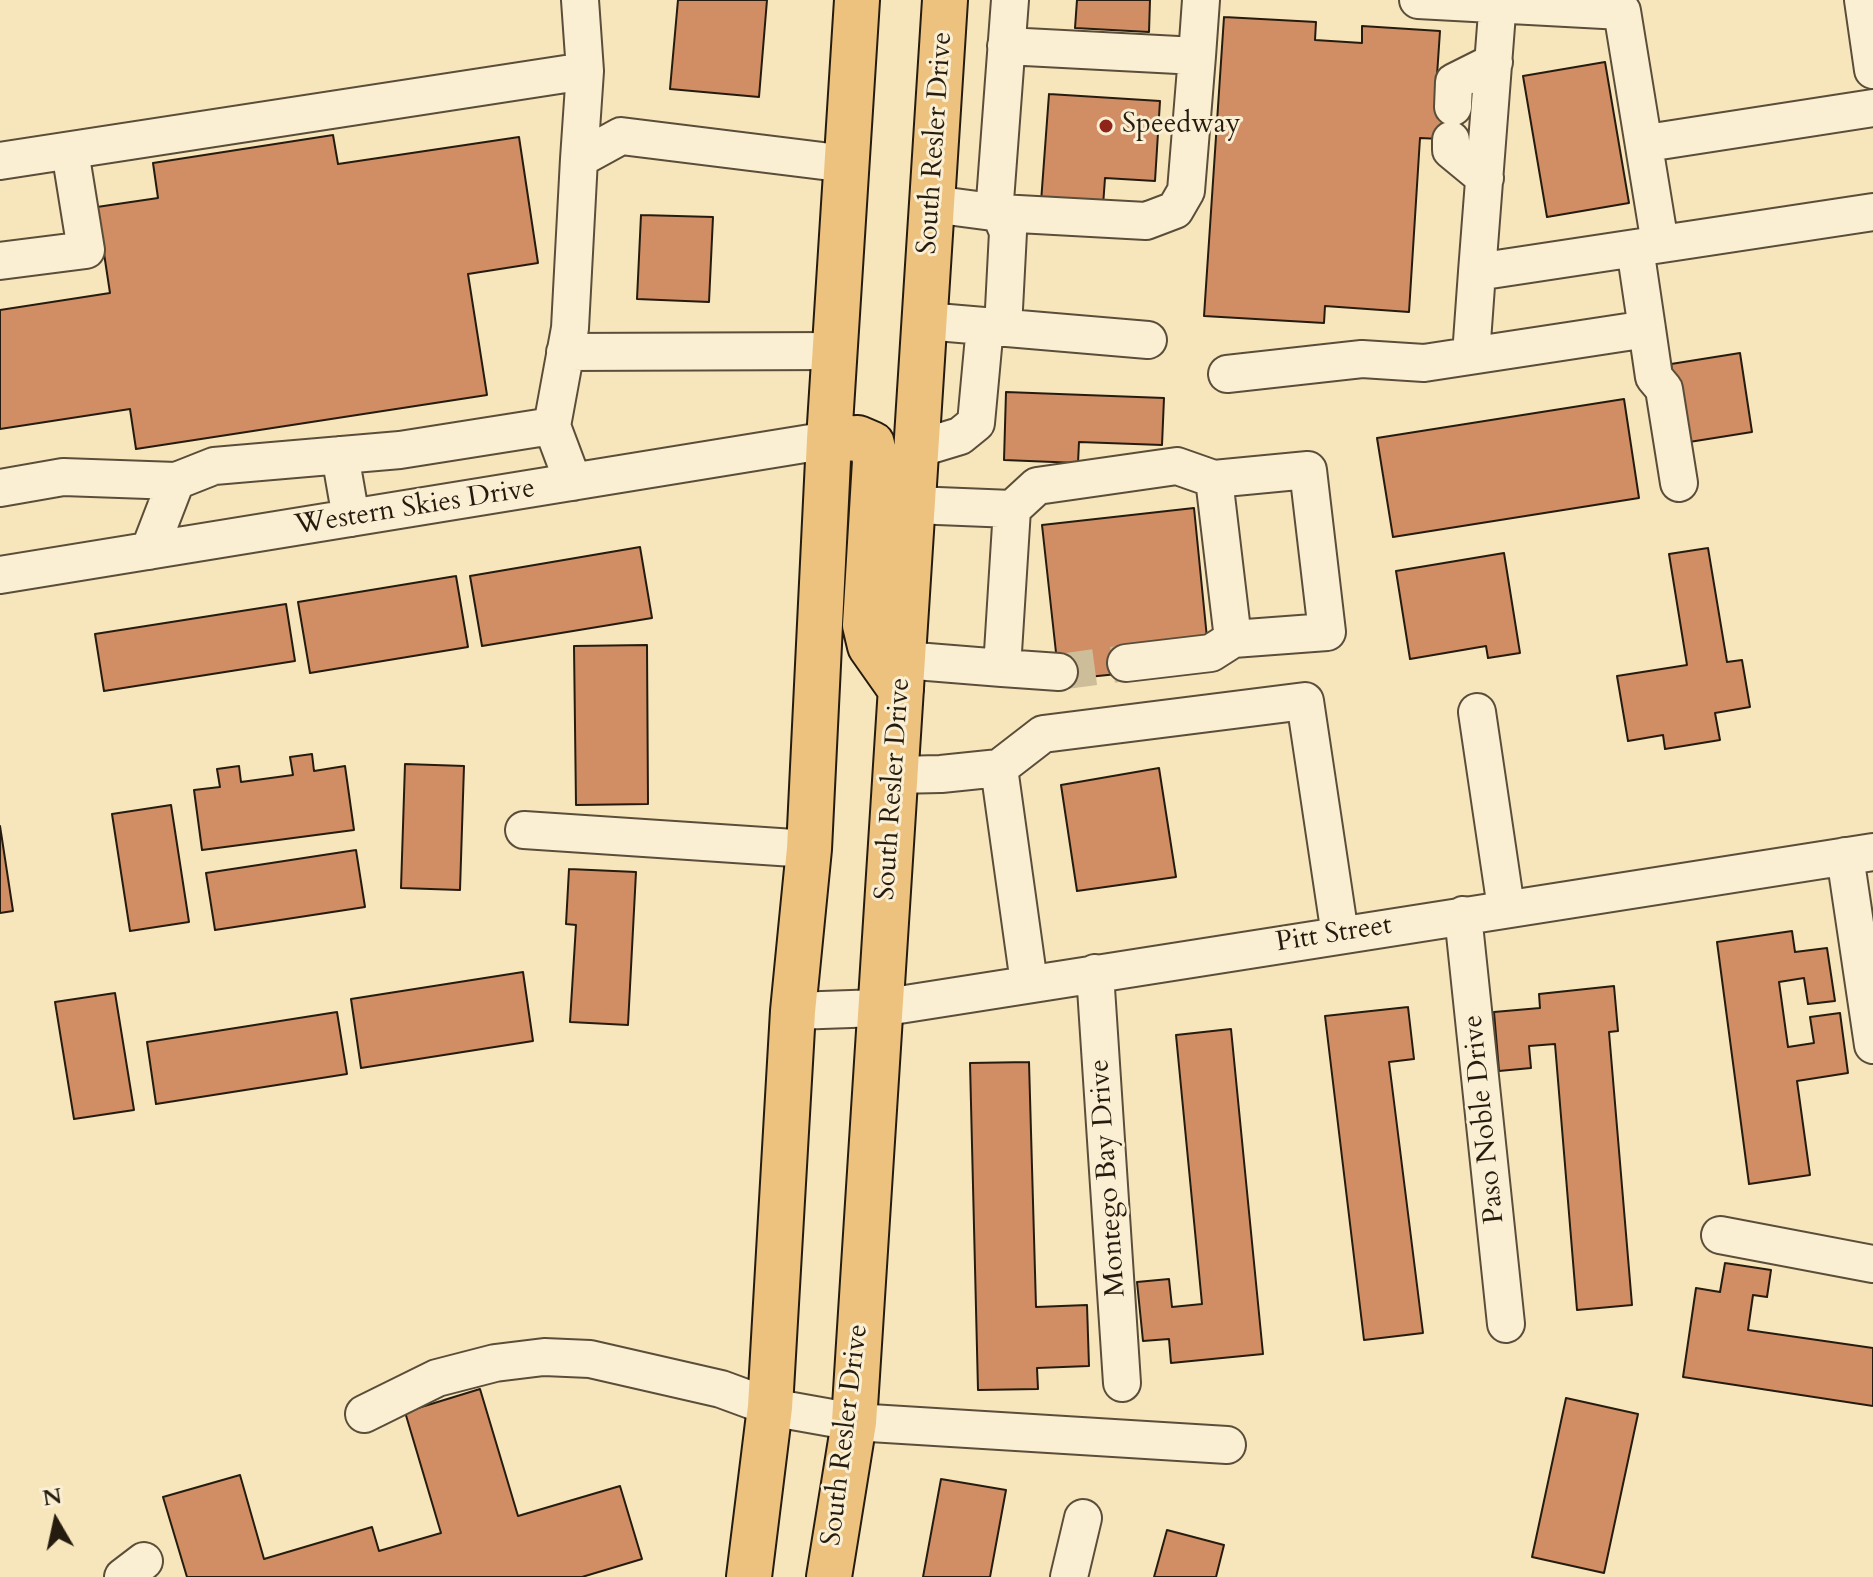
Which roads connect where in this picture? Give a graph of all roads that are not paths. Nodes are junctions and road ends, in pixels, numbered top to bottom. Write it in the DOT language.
graph roads {
  1 [pos="580,0"];
  2 [pos="857,0"];
  3 [pos="945,0"];
  4 [pos="1002,0"];
  5 [pos="1010,0"];
  6 [pos="1017,0"];
  7 [pos="1187,0"];
  8 [pos="1201,0"];
  9 [pos="1418,0"];
  10 [pos="1863,0"];
  11 [pos="1498,2"];
  12 [pos="1006,46"];
  13 [pos="1197,56"];
  14 [pos="1494,62"];
  15 [pos="1873,70"];
  16 [pos="585,71"];
  17 [pos="1873,108"];
  18 [pos="1660,141"];
  19 [pos="70,151"];
  20 [pos="579,159"];
  21 [pos="0,161"];
  22 [pos="847,164"];
  23 [pos="1485,178"];
  24 [pos="932,204"];
  25 [pos="1873,212"];
  26 [pos="1000,213"];
  27 [pos="1647,246"];
  28 [pos="0,261"];
  29 [pos="1477,272"];
  30 [pos="925,321"];
  31 [pos="994,327"];
  32 [pos="1647,329"];
  33 [pos="1148,340"];
  34 [pos="835,351"];
  35 [pos="565,352"];
  36 [pos="1471,355"];
  37 [pos="1227,374"];
  38 [pos="552,426"];
  39 [pos="829,440"];
  40 [pos="917,449"];
  41 [pos="340,455"];
  42 [pos="1214,479"];
  43 [pos="176,481"];
  44 [pos="573,482"];
  45 [pos="1679,483"];
  46 [pos="0,488"];
  47 [pos="913,505"];
  48 [pos="1012,509"];
  49 [pos="351,518"];
  50 [pos="149,551"];
  51 [pos="0,575"];
  52 [pos="1233,639"];
  53 [pos="1126,663"];
  54 [pos="1002,668"];
  55 [pos="1059,672"];
  56 [pos="902,675"];
  57 [pos="1477,712"];
  58 [pos="999,768"];
  59 [pos="894,775"];
  60 [pos="524,830"];
  61 [pos="809,849"];
  62 [pos="1859,854"];
  63 [pos="1506,908"];
  64 [pos="1463,915"];
  65 [pos="1340,935"];
  66 [pos="1095,973"];
  67 [pos="1029,983"];
  68 [pos="880,1008"];
  69 [pos="793,1011"];
  70 [pos="1873,1045"];
  71 [pos="1720,1235"];
  72 [pos="1873,1264"];
  73 [pos="1506,1324"];
  74 [pos="1122,1383"];
  75 [pos="770,1407"];
  76 [pos="364,1414"];
  77 [pos="854,1422"];
  78 [pos="1227,1445"];
  79 [pos="1083,1518"];
  80 [pos="749,1577"];
  81 [pos="829,1577"];
  82 [pos="1069,1577"];
  1 -- 16 [label="street"];
  2 -- 22 [label="main road"];
  3 -- 24 [label="main road, South Resler Drive"];
  4 -- 5 [label="street"];
  5 -- 6 [label="street"];
  5 -- 12 [label="street"];
  7 -- 8 [label="street"];
  8 -- 13 [label="street"];
  9 -- 11 [label="street"];
  10 -- 15 [label="street"];
  11 -- 14 [label="street"];
  11 -- 27 [label="street"];
  12 -- 13 [label="street"];
  12 -- 26 [label="street"];
  13 -- 26 [label="street"];
  14 -- 23 [label="street"];
  14 -- 23 [label="street"];
  16 -- 19 [label="street"];
  16 -- 20 [label="street"];
  17 -- 18 [label="street"];
  19 -- 21 [label="street"];
  19 -- 28 [label="street"];
  20 -- 22 [label="street"];
  20 -- 35 [label="street"];
  22 -- 34 [label="main road"];
  23 -- 29 [label="street"];
  24 -- 26 [label="street"];
  24 -- 30 [label="main road, South Resler Drive"];
  25 -- 27 [label="street"];
  26 -- 31 [label="street"];
  27 -- 29 [label="street"];
  27 -- 32 [label="street"];
  29 -- 36 [label="street"];
  30 -- 31 [label="street"];
  30 -- 40 [label="main road, South Resler Drive"];
  31 -- 33 [label="street"];
  31 -- 40 [label="street"];
  32 -- 36 [label="street"];
  32 -- 45 [label="street"];
  34 -- 35 [label="street"];
  34 -- 39 [label="main road"];
  35 -- 38 [label="street"];
  36 -- 37 [label="street"];
  38 -- 41 [label="street"];
  38 -- 44 [label="street"];
  39 -- 44 [label="street, Western Skies Drive"];
  39 -- 56 [label="main road"];
  39 -- 61 [label="main road"];
  40 -- 47 [label="main road, South Resler Drive"];
  41 -- 43 [label="street"];
  41 -- 49 [label="street"];
  42 -- 48 [label="street"];
  42 -- 52 [label="street"];
  42 -- 52 [label="street"];
  43 -- 46 [label="street"];
  43 -- 50 [label="street"];
  44 -- 49 [label="street, Western Skies Drive"];
  47 -- 48 [label="street"];
  47 -- 56 [label="main road, South Resler Drive"];
  48 -- 54 [label="street"];
  49 -- 50 [label="street, Western Skies Drive"];
  50 -- 51 [label="street, Western Skies Drive"];
  52 -- 53 [label="street"];
  54 -- 55 [label="street"];
  54 -- 56 [label="street"];
  56 -- 59 [label="main road, South Resler Drive"];
  57 -- 63 [label="street"];
  58 -- 59 [label="street"];
  58 -- 65 [label="street"];
  58 -- 67 [label="street"];
  59 -- 68 [label="main road, South Resler Drive"];
  60 -- 61 [label="street"];
  61 -- 69 [label="main road"];
  62 -- 63 [label="street, Pitt Street"];
  62 -- 70 [label="street"];
  63 -- 64 [label="street, Pitt Street"];
  64 -- 65 [label="street, Pitt Street"];
  64 -- 73 [label="street, Paso Noble Drive"];
  65 -- 66 [label="street, Pitt Street"];
  66 -- 67 [label="street, Pitt Street"];
  66 -- 74 [label="street, Montego Bay Drive"];
  67 -- 68 [label="street, Pitt Street"];
  68 -- 69 [label="street, Pitt Street"];
  68 -- 77 [label="main road, South Resler Drive"];
  69 -- 75 [label="main road"];
  71 -- 72 [label="street"];
  75 -- 76 [label="street"];
  75 -- 77 [label="street"];
  75 -- 80 [label="main road"];
  77 -- 78 [label="street"];
  77 -- 81 [label="main road, South Resler Drive"];
  79 -- 82 [label="street"];
}
